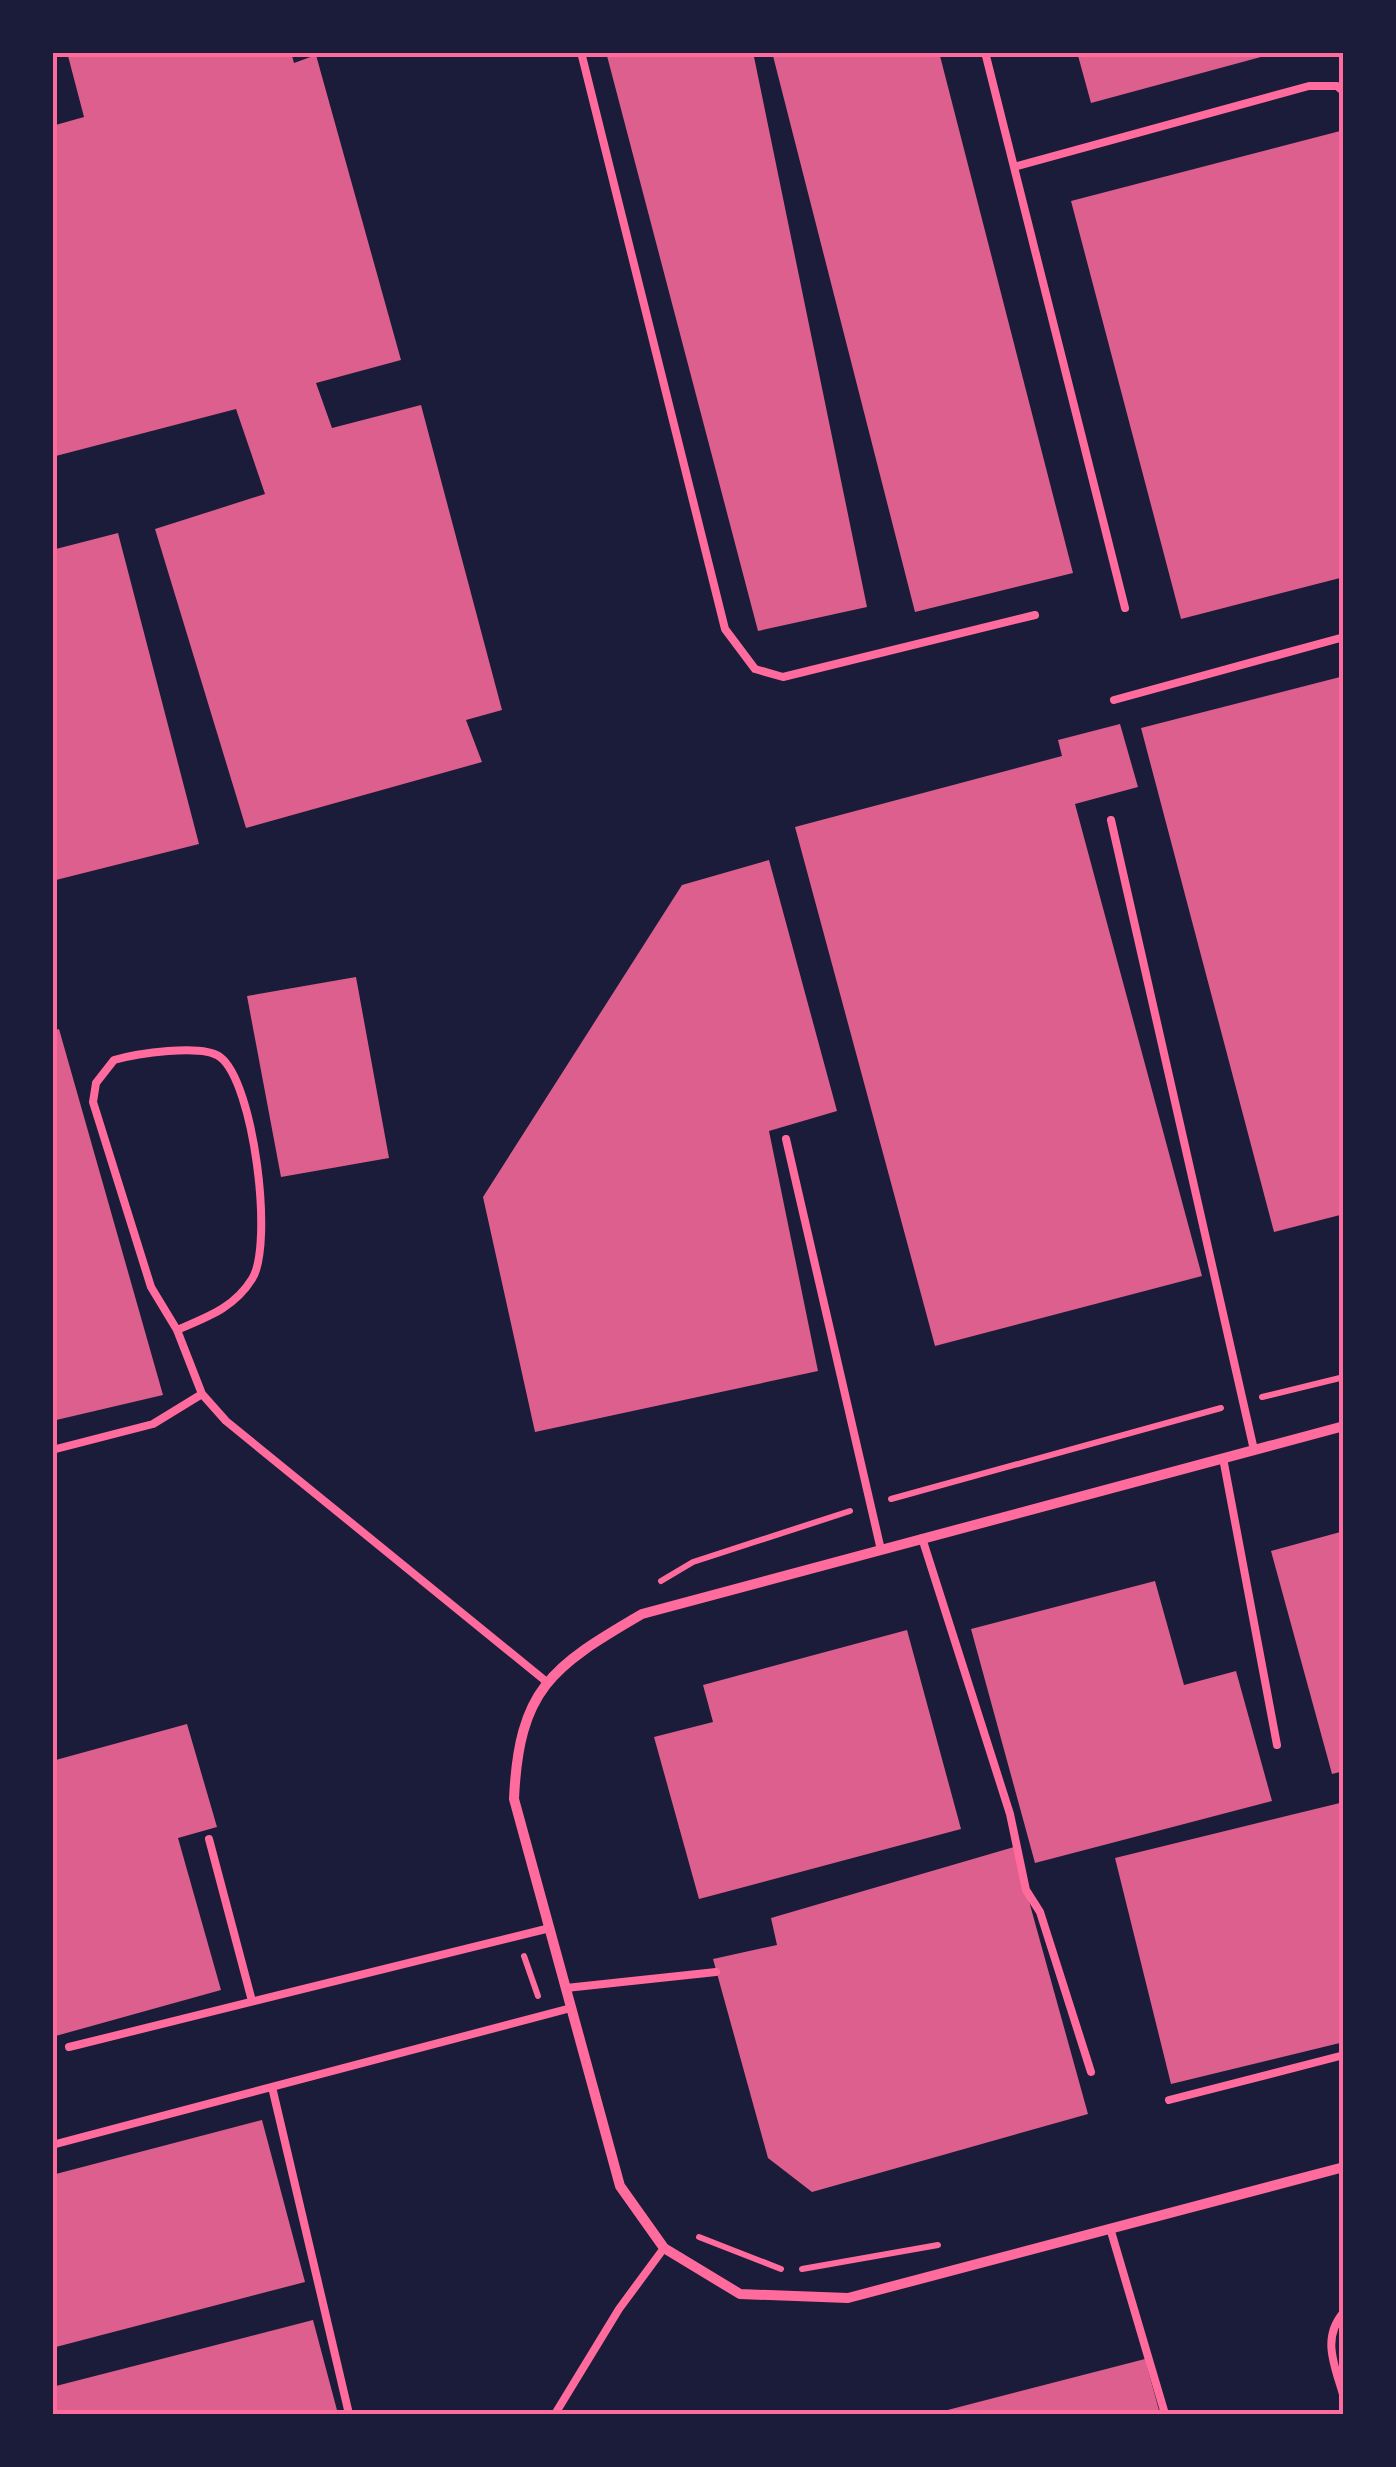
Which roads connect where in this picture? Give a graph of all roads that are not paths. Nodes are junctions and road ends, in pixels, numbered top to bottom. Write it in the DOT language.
graph roads {
  1 [pos="581,52"];
  2 [pos="985,52"];
  3 [pos="1344,92"];
  4 [pos="1014,167"];
  5 [pos="1125,608"];
  6 [pos="1035,615"];
  7 [pos="1344,638"];
  8 [pos="1114,700"];
  9 [pos="1111,820"];
  10 [pos="786,1139"];
  11 [pos="177,1330"];
  12 [pos="202,1394"];
  13 [pos="1344,1426"];
  14 [pos="52,1450"];
  15 [pos="1254,1450"];
  16 [pos="1223,1458"];
  17 [pos="922,1538"];
  18 [pos="881,1550"];
  19 [pos="548,1682"];
  20 [pos="1277,1744"];
  21 [pos="208,1839"];
  22 [pos="550,1928"];
  23 [pos="716,1972"];
  24 [pos="566,1988"];
  25 [pos="252,2001"];
  26 [pos="571,2008"];
  27 [pos="69,2047"];
  28 [pos="1344,2056"];
  29 [pos="1091,2072"];
  30 [pos="272,2087"];
  31 [pos="1169,2100"];
  32 [pos="52,2145"];
  33 [pos="1344,2167"];
  34 [pos="1110,2228"];
  35 [pos="664,2248"];
  36 [pos="1344,2312"];
  37 [pos="1344,2398"];
  38 [pos="349,2414"];
  39 [pos="555,2414"];
  40 [pos="1165,2414"];
  1 -- 6 [label="lane"];
  2 -- 4 [label="lane"];
  3 -- 4 [label="lane"];
  4 -- 5 [label="lane"];
  7 -- 8 [label="lane"];
  9 -- 15 [label="lane"];
  10 -- 18 [label="lane"];
  11 -- 11 [label="lane"];
  11 -- 12 [label="lane"];
  12 -- 14 [label="lane"];
  12 -- 19 [label="lane"];
  13 -- 15 [label="street"];
  15 -- 16 [label="street"];
  16 -- 17 [label="street"];
  16 -- 20 [label="lane"];
  17 -- 18 [label="street"];
  17 -- 29 [label="lane"];
  18 -- 19 [label="street"];
  19 -- 22 [label="street"];
  21 -- 25 [label="lane"];
  22 -- 24 [label="street"];
  22 -- 25 [label="lane"];
  23 -- 24 [label="lane"];
  24 -- 26 [label="street"];
  25 -- 27 [label="lane"];
  26 -- 30 [label="lane"];
  26 -- 35 [label="street"];
  28 -- 31 [label="lane"];
  30 -- 32 [label="lane"];
  30 -- 38 [label="lane"];
  33 -- 34 [label="street"];
  34 -- 35 [label="street"];
  34 -- 40 [label="lane"];
  35 -- 39 [label="lane"];
  36 -- 37 [label="lane"];
}
